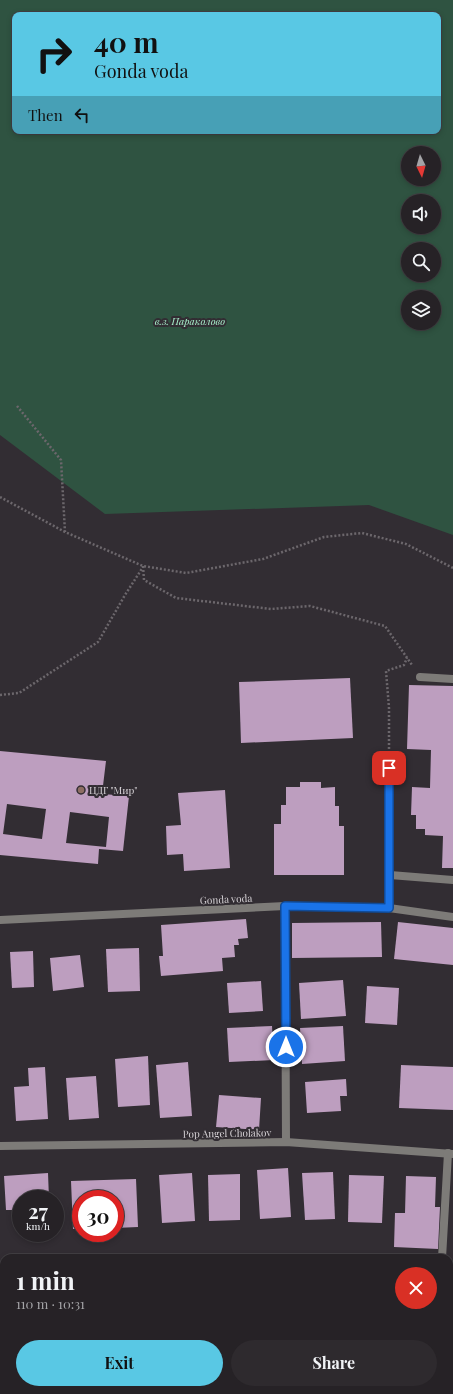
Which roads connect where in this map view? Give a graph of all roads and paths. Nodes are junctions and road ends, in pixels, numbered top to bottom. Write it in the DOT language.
graph roads {
  1 [pos="18,406"];
  2 [pos="0,497"];
  3 [pos="65,532"];
  4 [pos="143,566"];
  5 [pos="453,568"];
  6 [pos="407,658"];
  7 [pos="420,677"];
  8 [pos="453,679"];
  9 [pos="0,695"];
  10 [pos="389,768"];
  11 [pos="390,875"];
  12 [pos="453,880"];
  13 [pos="285,906"];
  14 [pos="389,908"];
  15 [pos="453,916"];
  16 [pos="0,920"];
  17 [pos="286,1142"];
  18 [pos="0,1146"];
  19 [pos="450,1153"];
  20 [pos="442,1254"];
  1 -- 3 [label="path"];
  2 -- 3 [label="path"];
  3 -- 4 [label="path"];
  4 -- 5 [label="path"];
  4 -- 6 [label="path"];
  4 -- 9 [label="path"];
  6 -- 7 [label="path"];
  6 -- 10 [label="path"];
  7 -- 8 [label="street"];
  10 -- 11 [label="street"];
  11 -- 12 [label="street"];
  11 -- 14 [label="street"];
  13 -- 14 [label="street, Gonda voda"];
  13 -- 16 [label="street, Gonda voda"];
  13 -- 17 [label="street"];
  14 -- 15 [label="street, Gonda voda"];
  17 -- 18 [label="street, Pop Angel Cholakov"];
  17 -- 19 [label="street, Pop Angel Cholakov"];
  19 -- 20 [label="street"];
}
